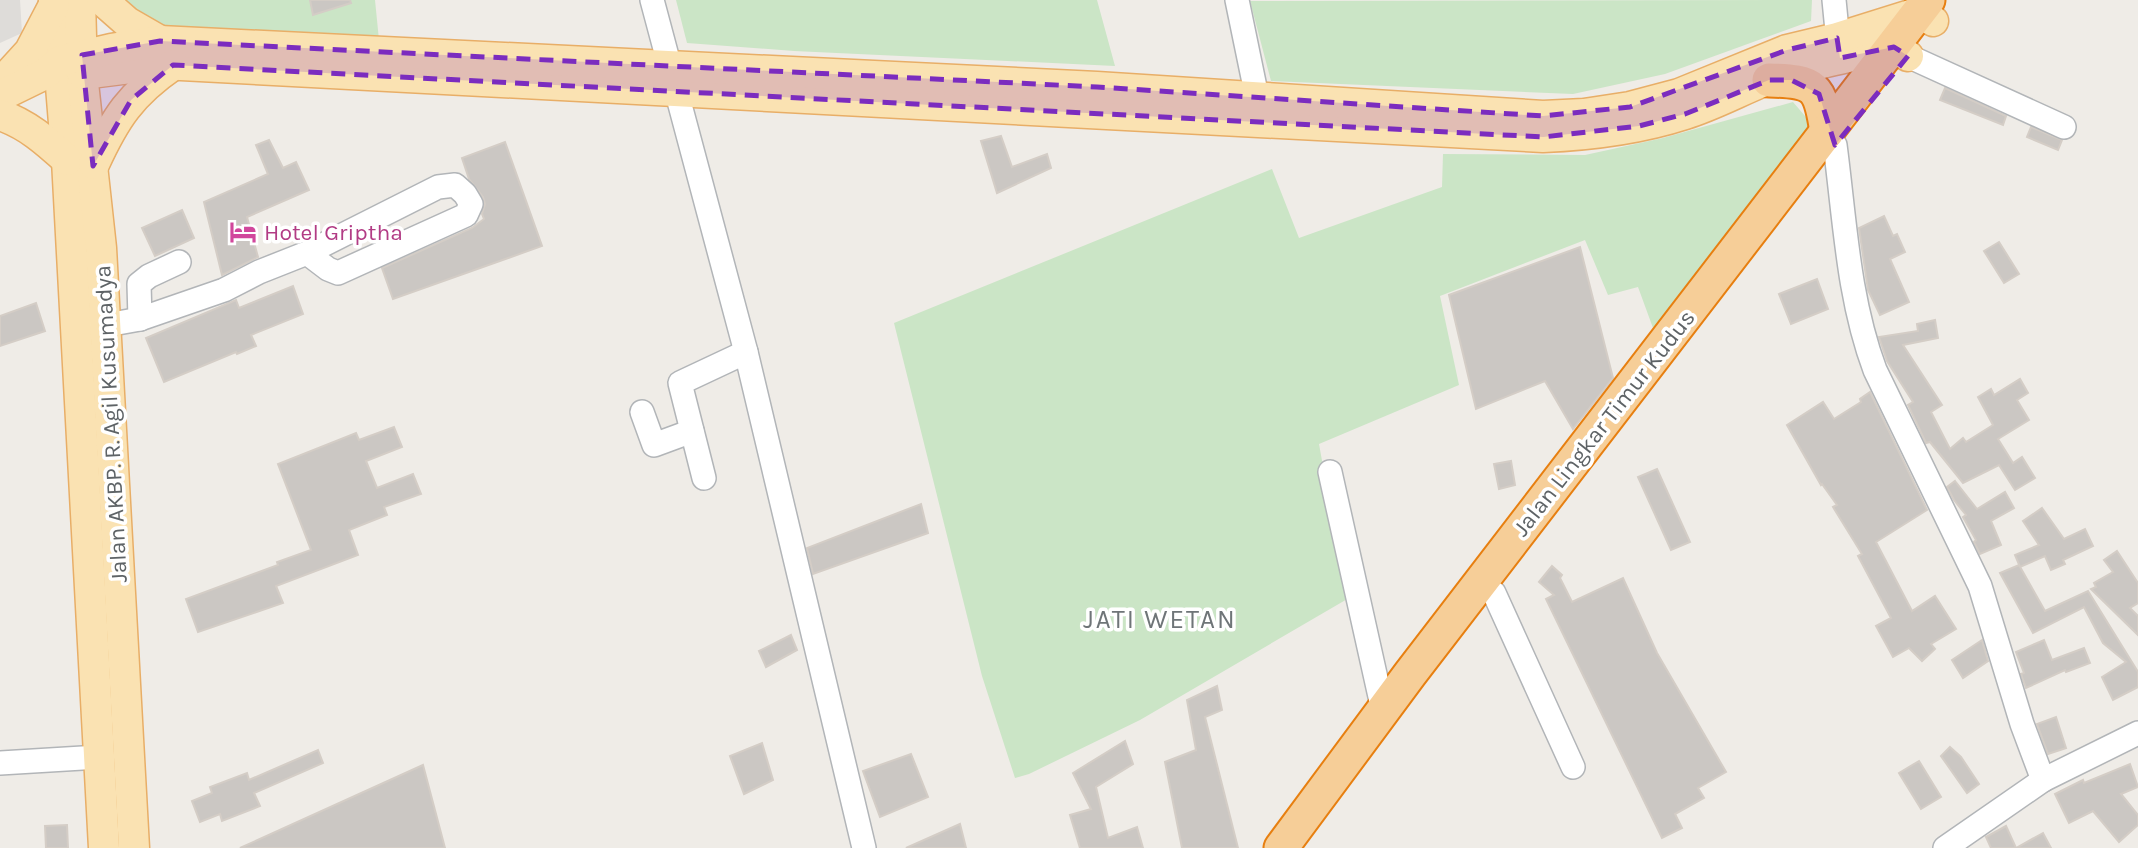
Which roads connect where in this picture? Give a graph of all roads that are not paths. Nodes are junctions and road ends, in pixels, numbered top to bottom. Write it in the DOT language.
graph roads {
  1 [pos="102,0"];
  2 [pos="652,0"];
  3 [pos="1237,0"];
  4 [pos="1834,0"];
  5 [pos="63,2"];
  6 [pos="1933,8"];
  7 [pos="1838,48"];
  8 [pos="1901,52"];
  9 [pos="166,53"];
  10 [pos="66,68"];
  11 [pos="672,78"];
  12 [pos="1769,79"];
  13 [pos="0,84"];
  14 [pos="0,96"];
  15 [pos="1256,97"];
  16 [pos="0,115"];
  17 [pos="2064,127"];
  18 [pos="1831,139"];
  19 [pos="80,163"];
  20 [pos="307,253"];
  21 [pos="179,262"];
  22 [pos="140,319"];
  23 [pos="90,328"];
  24 [pos="746,352"];
  25 [pos="642,412"];
  26 [pos="692,431"];
  27 [pos="1331,471"];
  28 [pos="704,478"];
  29 [pos="1494,593"];
  30 [pos="1383,710"];
  31 [pos="2138,733"];
  32 [pos="99,757"];
  33 [pos="0,763"];
  34 [pos="1573,767"];
  35 [pos="2043,780"];
  36 [pos="104,848"];
  37 [pos="134,848"];
  38 [pos="864,848"];
  39 [pos="1281,848"];
  40 [pos="1307,848"];
  41 [pos="1945,848"];
  1 -- 9 [label="main road"];
  2 -- 11 [label="street"];
  3 -- 15 [label="street"];
  4 -- 7 [label="street"];
  5 -- 10 [label="main road, Jalan AKBP. R. Agil Kusumadya"];
  5 -- 13 [label="main road"];
  6 -- 7 [label="main road"];
  6 -- 8 [label="highway, Jalan Lingkar Timur Kudus"];
  7 -- 8 [label="main road"];
  7 -- 12 [label="main road"];
  7 -- 15 [label="main road"];
  8 -- 17 [label="street"];
  8 -- 18 [label="highway, Jalan Lingkar Timur Kudus"];
  9 -- 10 [label="main road"];
  9 -- 11 [label="main road"];
  9 -- 19 [label="main road"];
  10 -- 14 [label="main road"];
  10 -- 19 [label="main road, Jalan AKBP. R. Agil Kusumadya"];
  11 -- 12 [label="main road"];
  11 -- 15 [label="main road"];
  11 -- 24 [label="street"];
  12 -- 18 [label="highway"];
  16 -- 19 [label="main road"];
  18 -- 29 [label="highway, Jalan Lingkar Timur Kudus"];
  18 -- 30 [label="highway, Jalan Lingkar Timur Kudus"];
  18 -- 35 [label="street"];
  19 -- 23 [label="main road, Jalan AKBP. R. Agil Kusumadya"];
  20 -- 20 [label="street"];
  20 -- 22 [label="street"];
  21 -- 22 [label="street"];
  22 -- 23 [label="street"];
  23 -- 32 [label="main road, Jalan AKBP. R. Agil Kusumadya"];
  23 -- 37 [label="main road, Jalan AKBP. R. Agil Kusumadya"];
  24 -- 26 [label="street"];
  24 -- 38 [label="street"];
  25 -- 26 [label="street"];
  26 -- 28 [label="street"];
  27 -- 30 [label="street"];
  29 -- 34 [label="street"];
  29 -- 40 [label="highway, Jalan Lingkar Timur Kudus"];
  30 -- 39 [label="highway, Jalan Lingkar Timur Kudus"];
  31 -- 35 [label="street"];
  32 -- 33 [label="street"];
  32 -- 36 [label="main road, Jalan AKBP. R. Agil Kusumadya"];
  35 -- 41 [label="street"];
}
